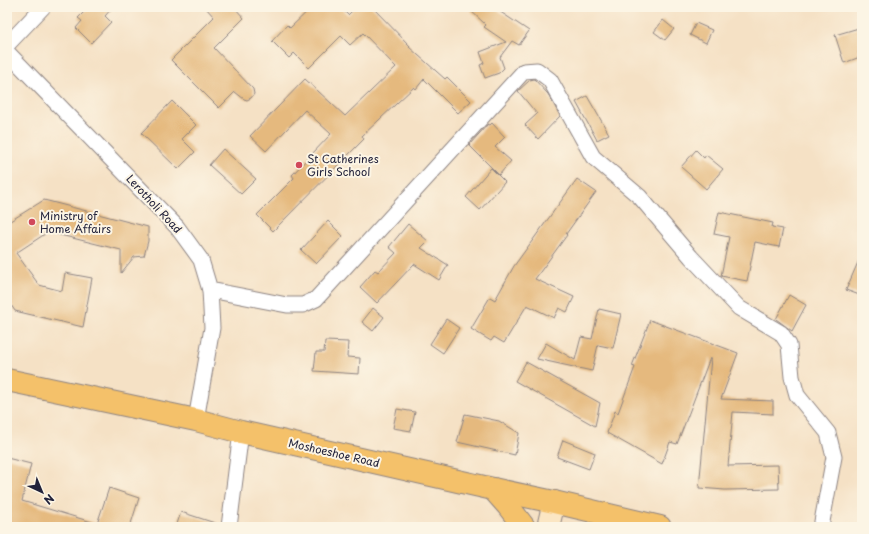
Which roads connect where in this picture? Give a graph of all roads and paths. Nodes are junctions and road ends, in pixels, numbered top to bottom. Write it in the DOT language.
graph roads {
  1 [pos="43,7"];
  2 [pos="7,46"];
  3 [pos="7,52"];
  4 [pos="210,290"];
  5 [pos="7,380"];
  6 [pos="196,420"];
  7 [pos="241,432"];
  8 [pos="493,489"];
  9 [pos="554,502"];
  10 [pos="622,518"];
  11 [pos="229,527"];
  12 [pos="524,527"];
  13 [pos="548,527"];
  14 [pos="594,527"];
  15 [pos="660,527"];
  16 [pos="821,527"];
  1 -- 2 [label="street"];
  3 -- 4 [label="street, Lerotholi Road"];
  4 -- 6 [label="street, Lerotholi Road"];
  4 -- 16 [label="street"];
  5 -- 6 [label="main road, Moshoeshoe Road"];
  6 -- 7 [label="main road, Moshoeshoe Road"];
  7 -- 8 [label="main road, Moshoeshoe Road"];
  7 -- 11 [label="street"];
  8 -- 9 [label="main road, Moshoeshoe Road"];
  8 -- 12 [label="main road"];
  9 -- 10 [label="main road, Moshoeshoe Road"];
  9 -- 13 [label="street"];
  10 -- 14 [label="main road"];
  10 -- 15 [label="main road, Moshoeshoe Road"];
}
